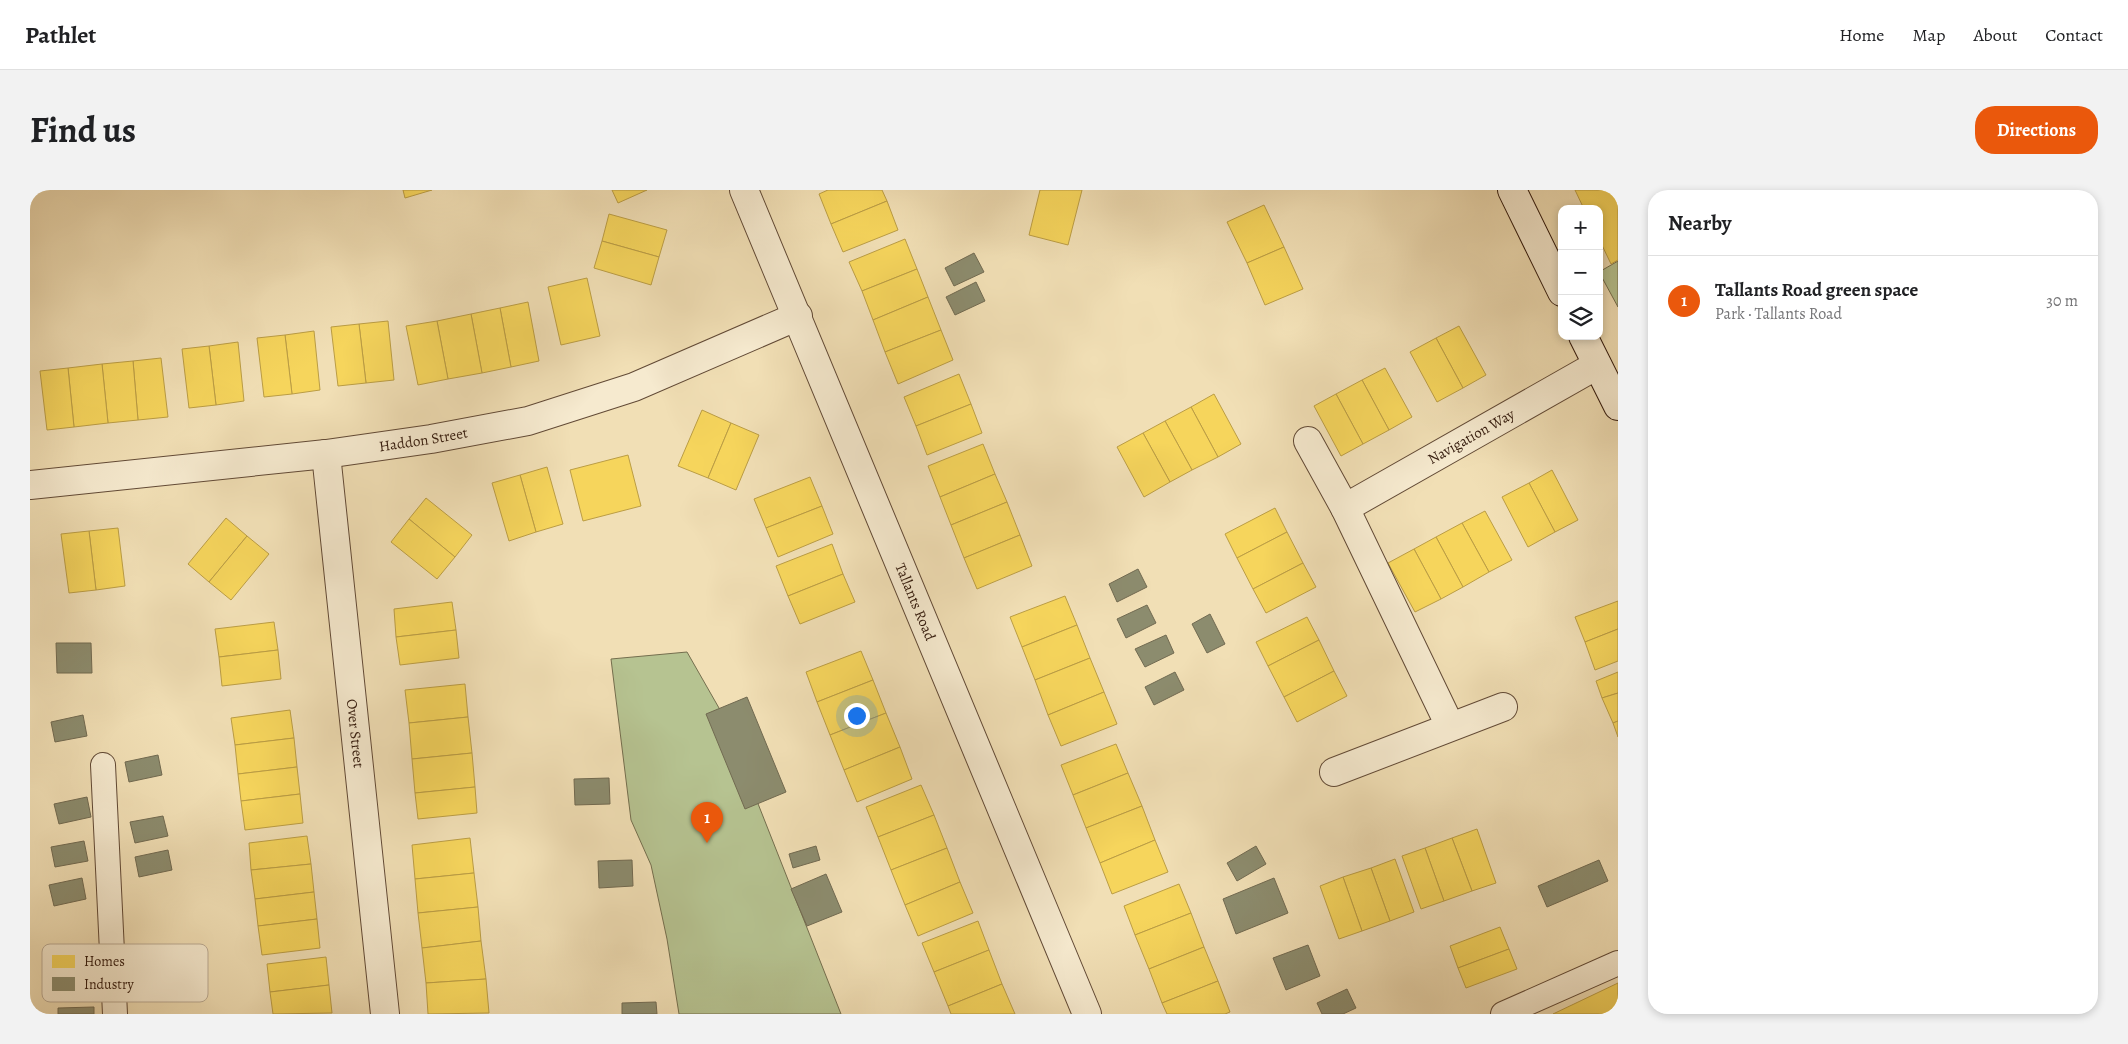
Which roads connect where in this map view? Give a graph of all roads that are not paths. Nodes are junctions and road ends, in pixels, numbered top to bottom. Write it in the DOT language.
graph roads {
  1 [pos="744,190"];
  2 [pos="1512,190"];
  3 [pos="1558,284"];
  4 [pos="798,316"];
  5 [pos="1586,340"];
  6 [pos="1598,365"];
  7 [pos="1618,406"];
  8 [pos="1308,441"];
  9 [pos="326,454"];
  10 [pos="30,485"];
  11 [pos="1345,508"];
  12 [pos="1503,707"];
  13 [pos="1450,726"];
  14 [pos="103,765"];
  15 [pos="1334,772"];
  16 [pos="112,944"];
  17 [pos="1618,963"];
  18 [pos="385,1014"];
  19 [pos="1087,1014"];
  20 [pos="1503,1014"];
  1 -- 4 [label="street, Tallants Road"];
  2 -- 3 [label="street"];
  4 -- 9 [label="street, Haddon Street"];
  4 -- 19 [label="street, Tallants Road"];
  5 -- 6 [label="street"];
  6 -- 7 [label="street"];
  6 -- 11 [label="street, Navigation Way"];
  8 -- 11 [label="street"];
  9 -- 10 [label="street, Haddon Street"];
  9 -- 18 [label="street, Over Street"];
  11 -- 13 [label="street"];
  12 -- 13 [label="street"];
  13 -- 15 [label="street"];
  14 -- 16 [label="lane"];
  17 -- 20 [label="lane"];
}
